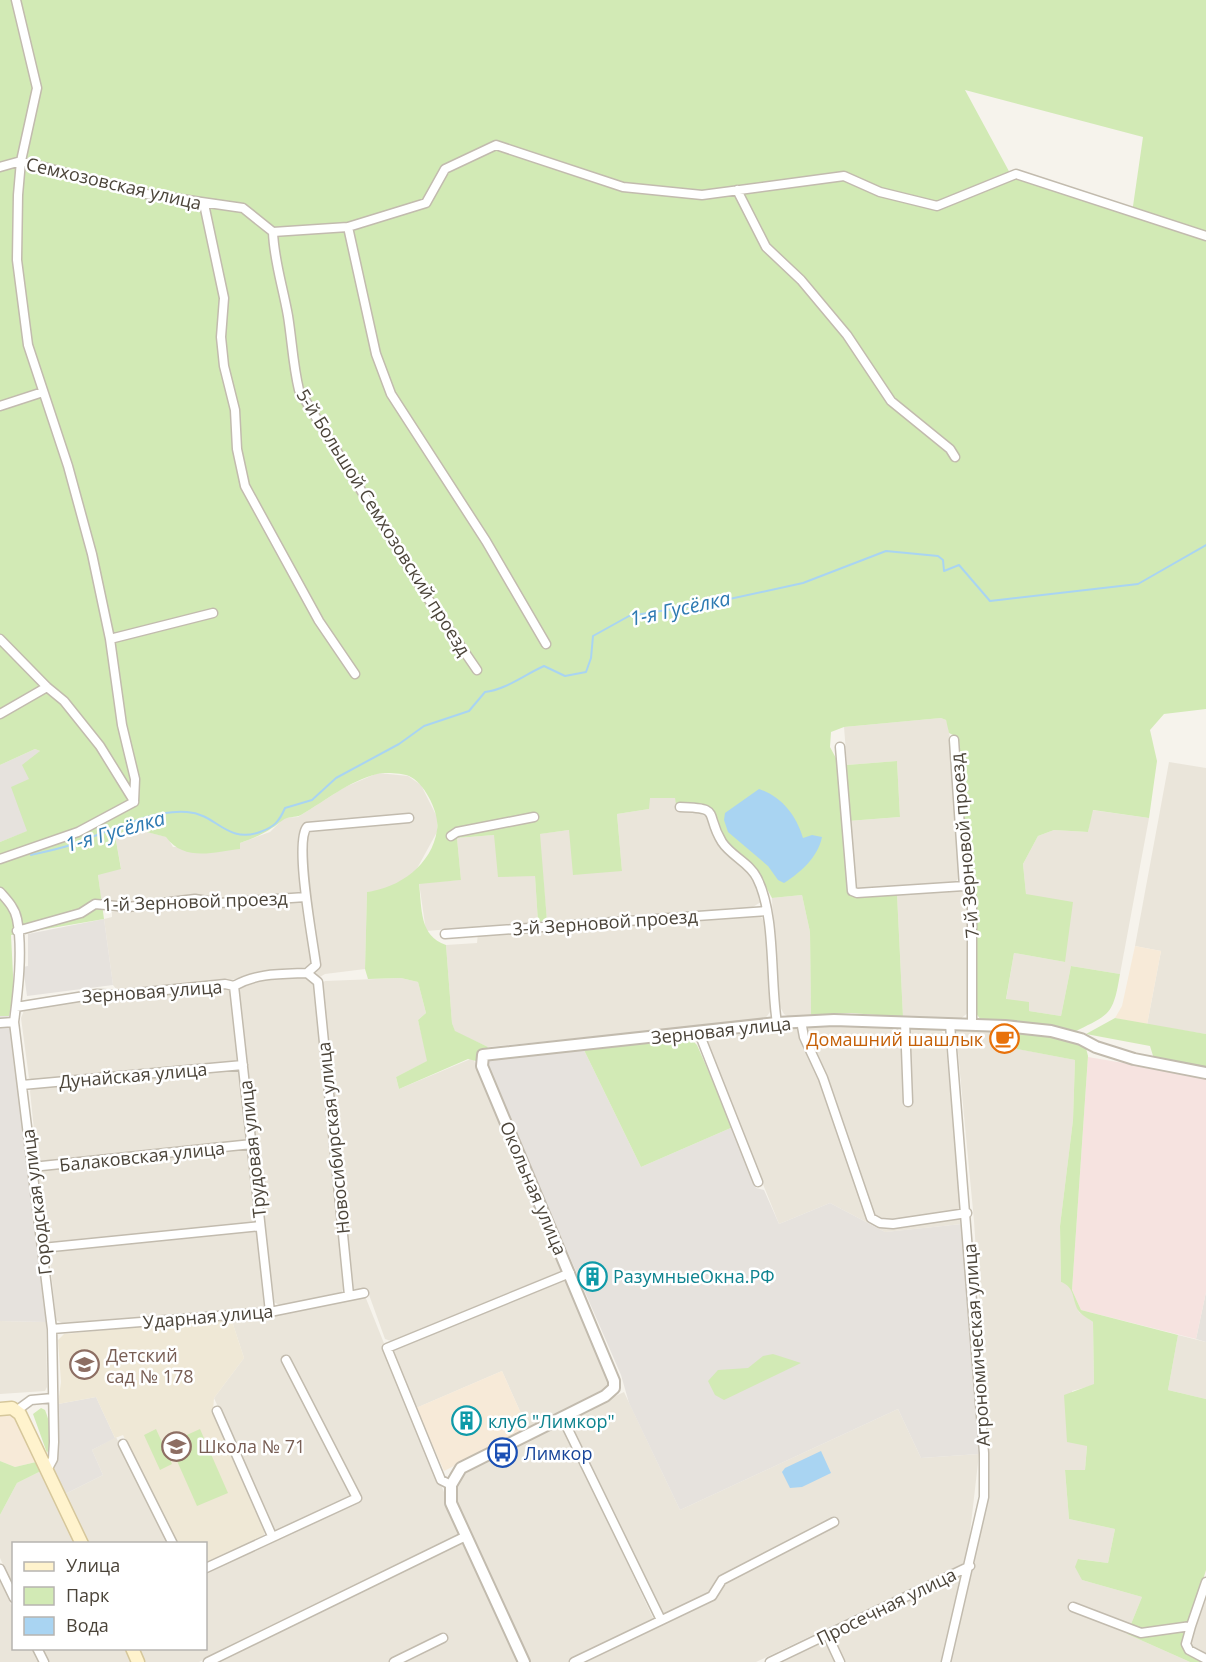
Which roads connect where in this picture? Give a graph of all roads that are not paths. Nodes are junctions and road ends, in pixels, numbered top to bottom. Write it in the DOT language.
graph roads {
  1 [pos="16,0"];
  2 [pos="21,161"];
  3 [pos="0,167"];
  4 [pos="737,190"];
  5 [pos="204,204"];
  6 [pos="348,227"];
  7 [pos="273,232"];
  8 [pos="1206,236"];
  9 [pos="43,392"];
  10 [pos="0,406"];
  11 [pos="955,457"];
  12 [pos="213,613"];
  13 [pos="0,639"];
  14 [pos="110,639"];
  15 [pos="546,644"];
  16 [pos="477,670"];
  17 [pos="355,674"];
  18 [pos="47,687"];
  19 [pos="0,714"];
  20 [pos="954,740"];
  21 [pos="840,747"];
  22 [pos="134,802"];
  23 [pos="680,807"];
  24 [pos="534,817"];
  25 [pos="409,818"];
  26 [pos="451,836"];
  27 [pos="0,860"];
  28 [pos="964,886"];
  29 [pos="0,892"];
  30 [pos="306,897"];
  31 [pos="766,911"];
  32 [pos="17,931"];
  33 [pos="445,934"];
  34 [pos="307,973"];
  35 [pos="234,986"];
  36 [pos="16,1007"];
  37 [pos="801,1021"];
  38 [pos="14,1022"];
  39 [pos="905,1022"];
  40 [pos="0,1023"];
  41 [pos="777,1023"];
  42 [pos="950,1024"];
  43 [pos="972,1025"];
  44 [pos="699,1032"];
  45 [pos="483,1055"];
  46 [pos="243,1065"];
  47 [pos="1206,1073"];
  48 [pos="22,1085"];
  49 [pos="908,1102"];
  50 [pos="252,1144"];
  51 [pos="32,1167"];
  52 [pos="758,1182"];
  53 [pos="967,1213"];
  54 [pos="260,1226"];
  55 [pos="42,1248"];
  56 [pos="570,1273"];
  57 [pos="364,1293"];
  58 [pos="349,1295"];
  59 [pos="270,1312"];
  60 [pos="52,1329"];
  61 [pos="286,1360"];
  62 [pos="53,1398"];
  63 [pos="0,1409"];
  64 [pos="16,1411"];
  65 [pos="217,1411"];
  66 [pos="562,1417"];
  67 [pos="123,1444"];
  68 [pos="47,1470"];
  69 [pos="451,1485"];
  70 [pos="834,1522"];
  71 [pos="272,1536"];
  72 [pos="465,1536"];
  73 [pos="81,1542"];
  74 [pos="172,1542"];
  75 [pos="970,1566"];
  76 [pos="207,1568"];
  77 [pos="0,1569"];
  78 [pos="1206,1582"];
  79 [pos="12,1594"];
  80 [pos="1073,1607"];
  81 [pos="661,1620"];
  82 [pos="1191,1626"];
  83 [pos="827,1634"];
  84 [pos="443,1638"];
  85 [pos="1206,1659"];
  86 [pos="208,1662"];
  87 [pos="394,1662"];
  88 [pos="524,1662"];
  89 [pos="574,1662"];
  90 [pos="770,1662"];
  91 [pos="840,1662"];
  92 [pos="946,1662"];
  1 -- 2 [label="street"];
  2 -- 3 [label="street, Семхозовская улица"];
  2 -- 5 [label="street, Семхозовская улица"];
  2 -- 9 [label="street"];
  4 -- 6 [label="street"];
  4 -- 8 [label="street"];
  4 -- 11 [label="street"];
  5 -- 7 [label="street, Семхозовская улица"];
  5 -- 17 [label="street"];
  6 -- 7 [label="street"];
  6 -- 15 [label="street"];
  7 -- 16 [label="street, 5-й Большой Семхозовский проезд"];
  9 -- 10 [label="street"];
  9 -- 14 [label="street"];
  12 -- 14 [label="street"];
  13 -- 18 [label="street"];
  14 -- 22 [label="street"];
  18 -- 19 [label="street"];
  18 -- 22 [label="street"];
  20 -- 28 [label="street, 7-й Зерновой проезд"];
  21 -- 28 [label="street"];
  22 -- 27 [label="street"];
  23 -- 31 [label="street"];
  24 -- 26 [label="street"];
  25 -- 30 [label="street"];
  28 -- 43 [label="street, 7-й Зерновой проезд"];
  29 -- 32 [label="street, Городская улица"];
  30 -- 32 [label="street, 1-й Зерновой проезд"];
  30 -- 34 [label="street"];
  31 -- 33 [label="street, 3-й Зерновой проезд"];
  31 -- 41 [label="street"];
  32 -- 36 [label="street, Городская улица"];
  34 -- 35 [label="street, Зерновая улица"];
  34 -- 58 [label="street, Новосибирская улица"];
  35 -- 36 [label="street, Зерновая улица"];
  35 -- 46 [label="street, Трудовая улица"];
  36 -- 38 [label="street, Городская улица"];
  37 -- 39 [label="street, Зерновая улица"];
  37 -- 41 [label="street, Зерновая улица"];
  37 -- 53 [label="street"];
  38 -- 40 [label="street"];
  38 -- 48 [label="street, Городская улица"];
  39 -- 42 [label="street, Зерновая улица"];
  39 -- 49 [label="street"];
  41 -- 44 [label="street, Зерновая улица"];
  42 -- 43 [label="street, Зерновая улица"];
  42 -- 53 [label="street, Агрономическая улица"];
  43 -- 47 [label="street, Зерновая улица"];
  44 -- 45 [label="street, Зерновая улица"];
  44 -- 52 [label="street"];
  45 -- 56 [label="street, Окольная улица"];
  46 -- 48 [label="street, Дунайская улица"];
  46 -- 50 [label="street, Трудовая улица"];
  48 -- 51 [label="street, Городская улица"];
  50 -- 51 [label="street, Балаковская улица"];
  50 -- 54 [label="street, Трудовая улица"];
  51 -- 55 [label="street, Городская улица"];
  53 -- 75 [label="street, Агрономическая улица"];
  54 -- 55 [label="street"];
  54 -- 59 [label="street, Трудовая улица"];
  55 -- 60 [label="street, Городская улица"];
  56 -- 66 [label="street, Окольная улица"];
  56 -- 69 [label="street"];
  57 -- 58 [label="street, Ударная улица"];
  58 -- 59 [label="street, Ударная улица"];
  59 -- 60 [label="street, Ударная улица"];
  60 -- 62 [label="street, Городская улица"];
  61 -- 71 [label="street"];
  62 -- 64 [label="street"];
  62 -- 68 [label="street, Городская улица"];
  63 -- 64 [label="main road"];
  64 -- 68 [label="main road"];
  65 -- 71 [label="street"];
  66 -- 69 [label="street"];
  66 -- 81 [label="street"];
  67 -- 74 [label="street"];
  68 -- 73 [label="main road"];
  69 -- 72 [label="street"];
  70 -- 81 [label="street"];
  71 -- 76 [label="street"];
  72 -- 86 [label="street"];
  72 -- 88 [label="street"];
  75 -- 83 [label="street, Просечная улица"];
  75 -- 92 [label="street, Агрономическая улица"];
  77 -- 79 [label="street"];
  78 -- 82 [label="street"];
  80 -- 82 [label="street"];
  81 -- 89 [label="street"];
  82 -- 85 [label="street"];
  83 -- 90 [label="street, Просечная улица"];
  83 -- 91 [label="street"];
  84 -- 87 [label="street"];
}
